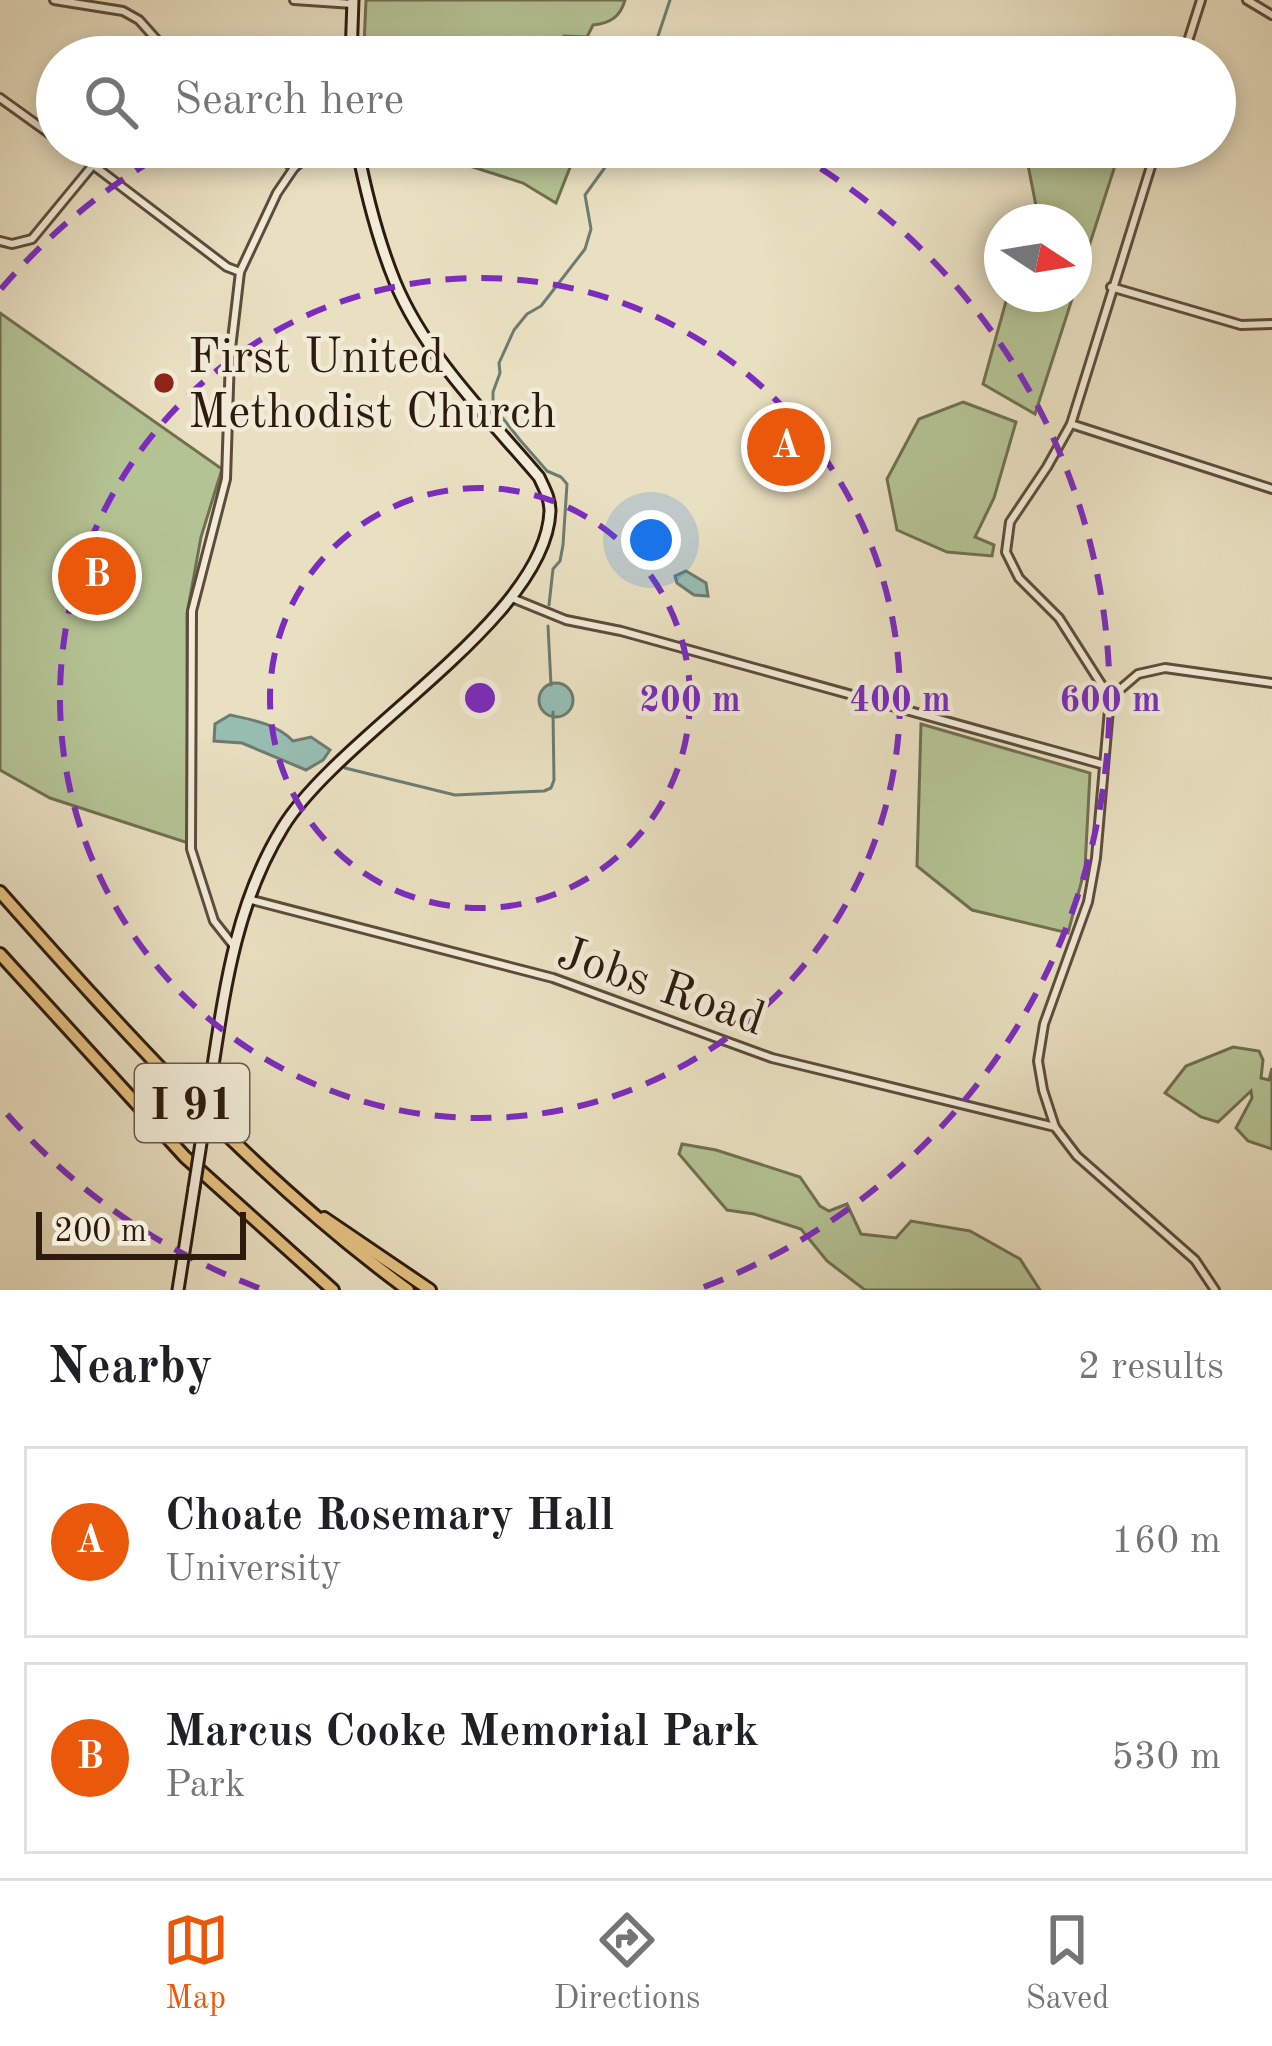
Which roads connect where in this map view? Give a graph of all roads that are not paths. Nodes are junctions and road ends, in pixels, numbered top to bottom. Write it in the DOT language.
graph roads {
  1 [pos="294,0"];
  2 [pos="1201,0"];
  3 [pos="1247,0"];
  4 [pos="56,1"];
  5 [pos="353,2"];
  6 [pos="1272,15"];
  7 [pos="153,36"];
  8 [pos="351,36"];
  9 [pos="1190,36"];
  10 [pos="0,98"];
  11 [pos="36,124"];
  12 [pos="90,168"];
  13 [pos="98,168"];
  14 [pos="361,168"];
  15 [pos="1151,168"];
  16 [pos="295,169"];
  17 [pos="0,241"];
  18 [pos="240,272"];
  19 [pos="1111,286"];
  20 [pos="1272,324"];
  21 [pos="1071,424"];
  22 [pos="1272,489"];
  23 [pos="512,598"];
  24 [pos="1272,683"];
  25 [pos="1110,698"];
  26 [pos="1101,764"];
  27 [pos="0,892"];
  28 [pos="248,899"];
  29 [pos="233,945"];
  30 [pos="0,954"];
  31 [pos="1055,1127"];
  32 [pos="312,1214"];
  33 [pos="178,1290"];
  34 [pos="333,1290"];
  35 [pos="408,1290"];
  36 [pos="430,1290"];
  37 [pos="1215,1290"];
  1 -- 5 [label="street"];
  2 -- 9 [label="street"];
  3 -- 6 [label="street"];
  4 -- 7 [label="street"];
  5 -- 8 [label="main road"];
  10 -- 11 [label="street"];
  12 -- 17 [label="street"];
  13 -- 18 [label="street"];
  14 -- 23 [label="main road"];
  15 -- 19 [label="street"];
  16 -- 18 [label="street"];
  18 -- 29 [label="street"];
  19 -- 20 [label="street"];
  19 -- 21 [label="street"];
  21 -- 22 [label="street"];
  21 -- 25 [label="street"];
  23 -- 26 [label="street"];
  23 -- 28 [label="main road"];
  24 -- 25 [label="street"];
  25 -- 26 [label="street"];
  26 -- 31 [label="street"];
  27 -- 32 [label="highway, I 91"];
  28 -- 29 [label="main road"];
  28 -- 31 [label="street, Jobs Road"];
  29 -- 33 [label="main road, bridge"];
  30 -- 34 [label="highway, I 91"];
  31 -- 37 [label="street"];
  32 -- 35 [label="highway, I 91"];
  32 -- 36 [label="highway"];
}
